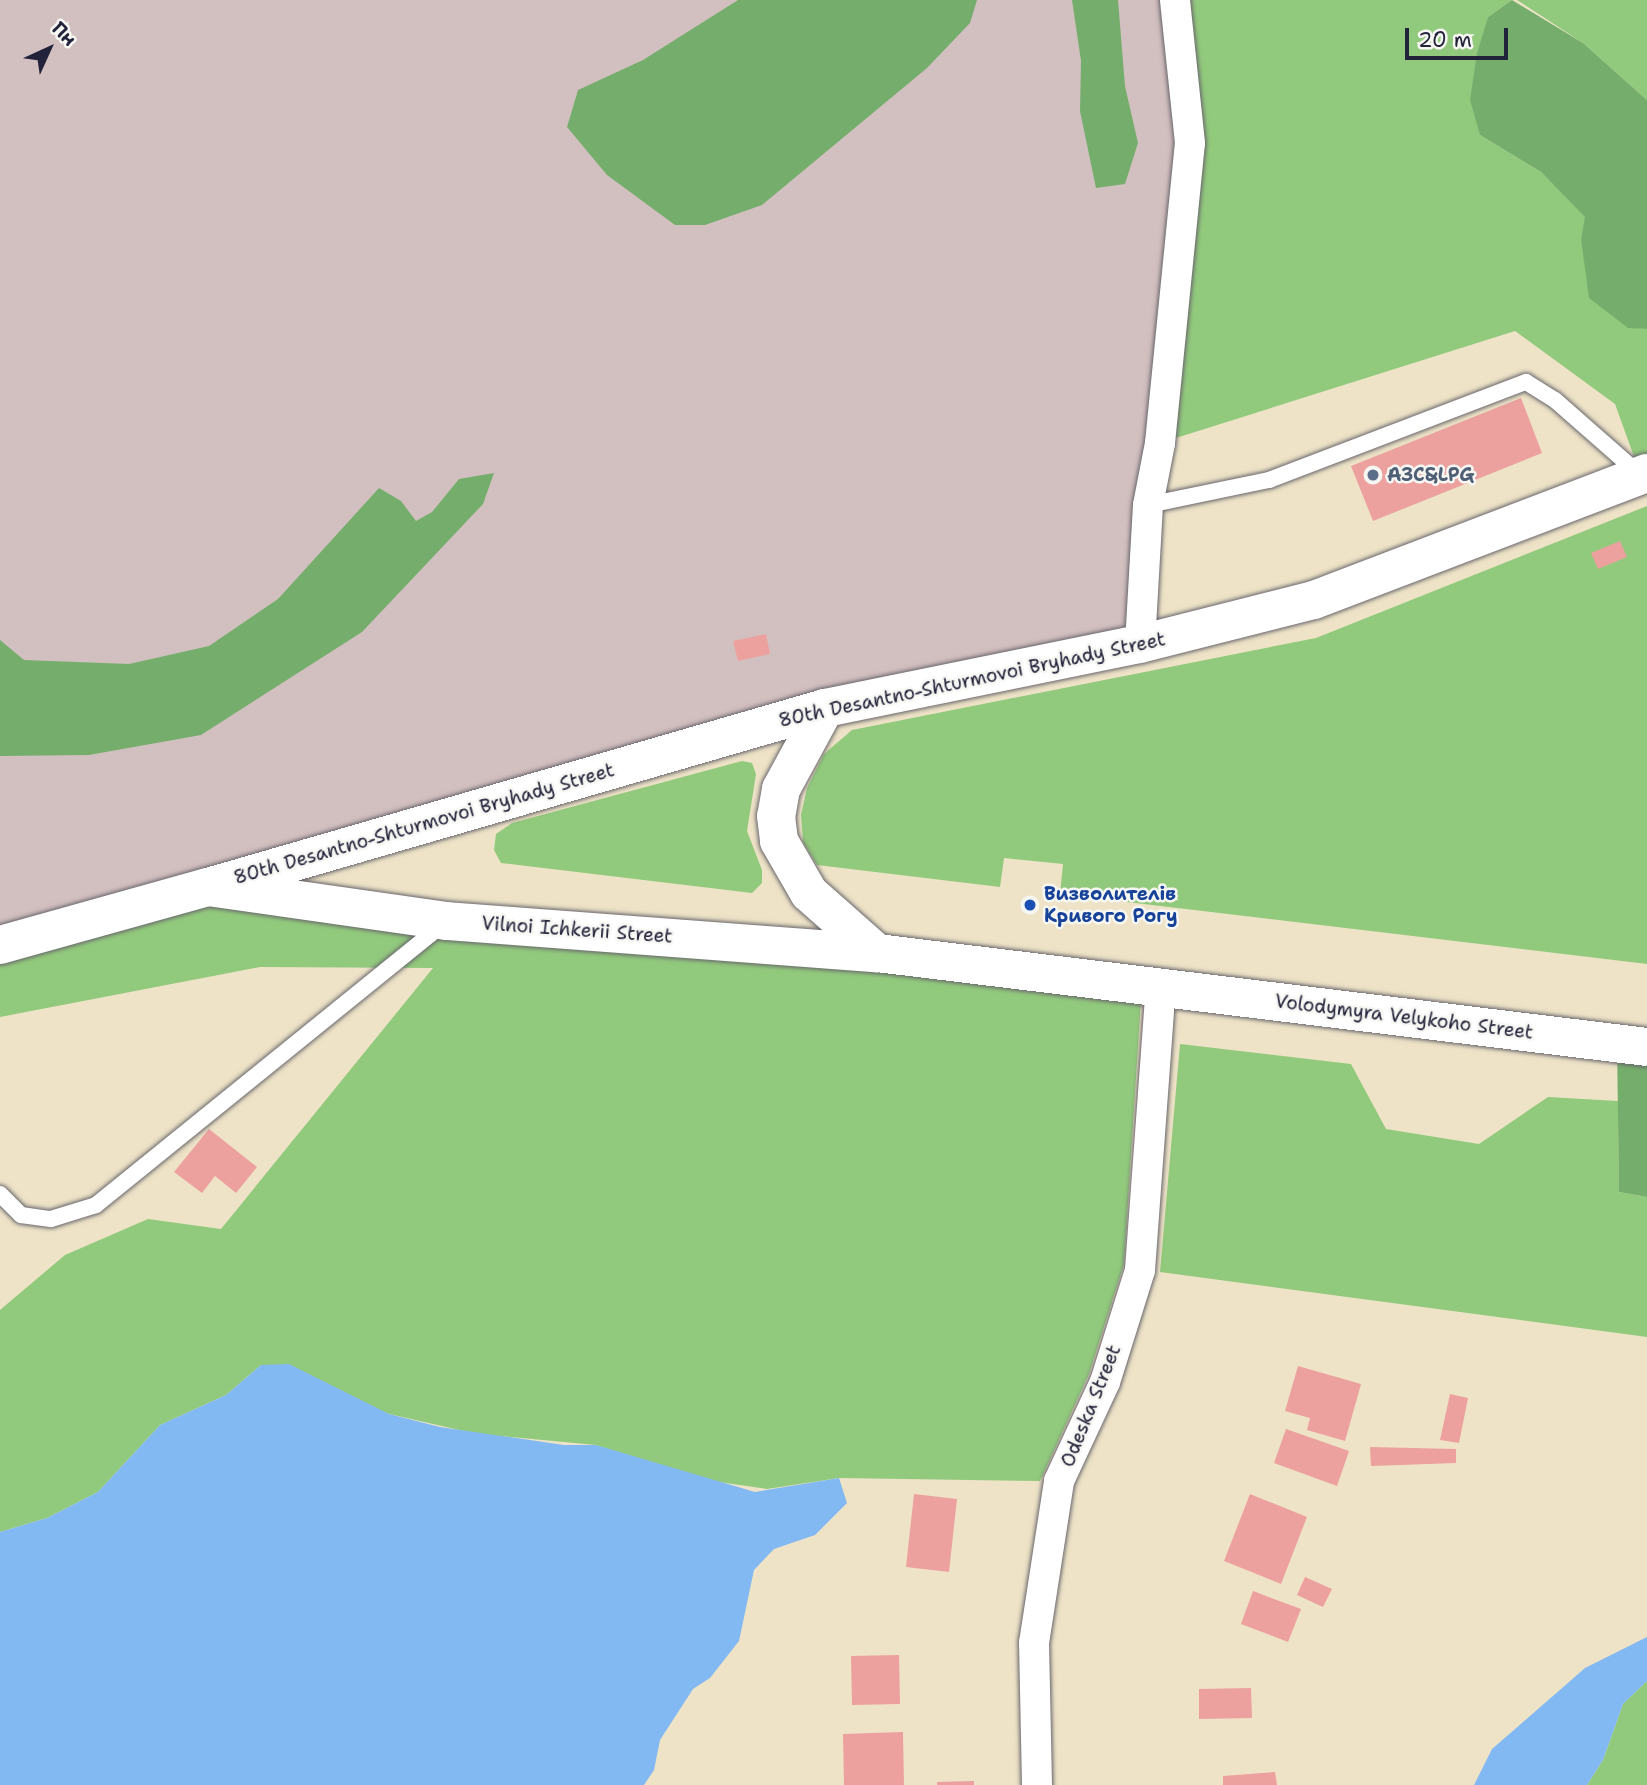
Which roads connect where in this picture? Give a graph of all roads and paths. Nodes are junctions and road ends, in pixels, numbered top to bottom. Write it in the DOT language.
graph roads {
  1 [pos="1175,0"];
  2 [pos="1644,475"];
  3 [pos="1148,505"];
  4 [pos="1140,644"];
  5 [pos="825,708"];
  6 [pos="208,887"];
  7 [pos="447,920"];
  8 [pos="0,944"];
  9 [pos="877,953"];
  10 [pos="1161,986"];
  11 [pos="1647,1047"];
  12 [pos="0,1194"];
  13 [pos="1037,1785"];
  1 -- 3 [label="street"];
  2 -- 3 [label="lane"];
  2 -- 4 [label="main road, 80th Desantno-Shturmovoi Bryhady Street"];
  3 -- 4 [label="street"];
  4 -- 5 [label="main road, 80th Desantno-Shturmovoi Bryhady Street"];
  5 -- 6 [label="main road, 80th Desantno-Shturmovoi Bryhady Street"];
  5 -- 9 [label="main road"];
  6 -- 7 [label="main road, Vilnoi Ichkerii Street"];
  6 -- 8 [label="main road, Vilnoi Ichkerii Street"];
  7 -- 9 [label="main road, Vilnoi Ichkerii Street"];
  7 -- 12 [label="lane"];
  9 -- 10 [label="main road, Vilnoi Ichkerii Street"];
  10 -- 11 [label="main road, Volodymyra Velykoho Street"];
  10 -- 13 [label="street, Odeska Street"];
}
